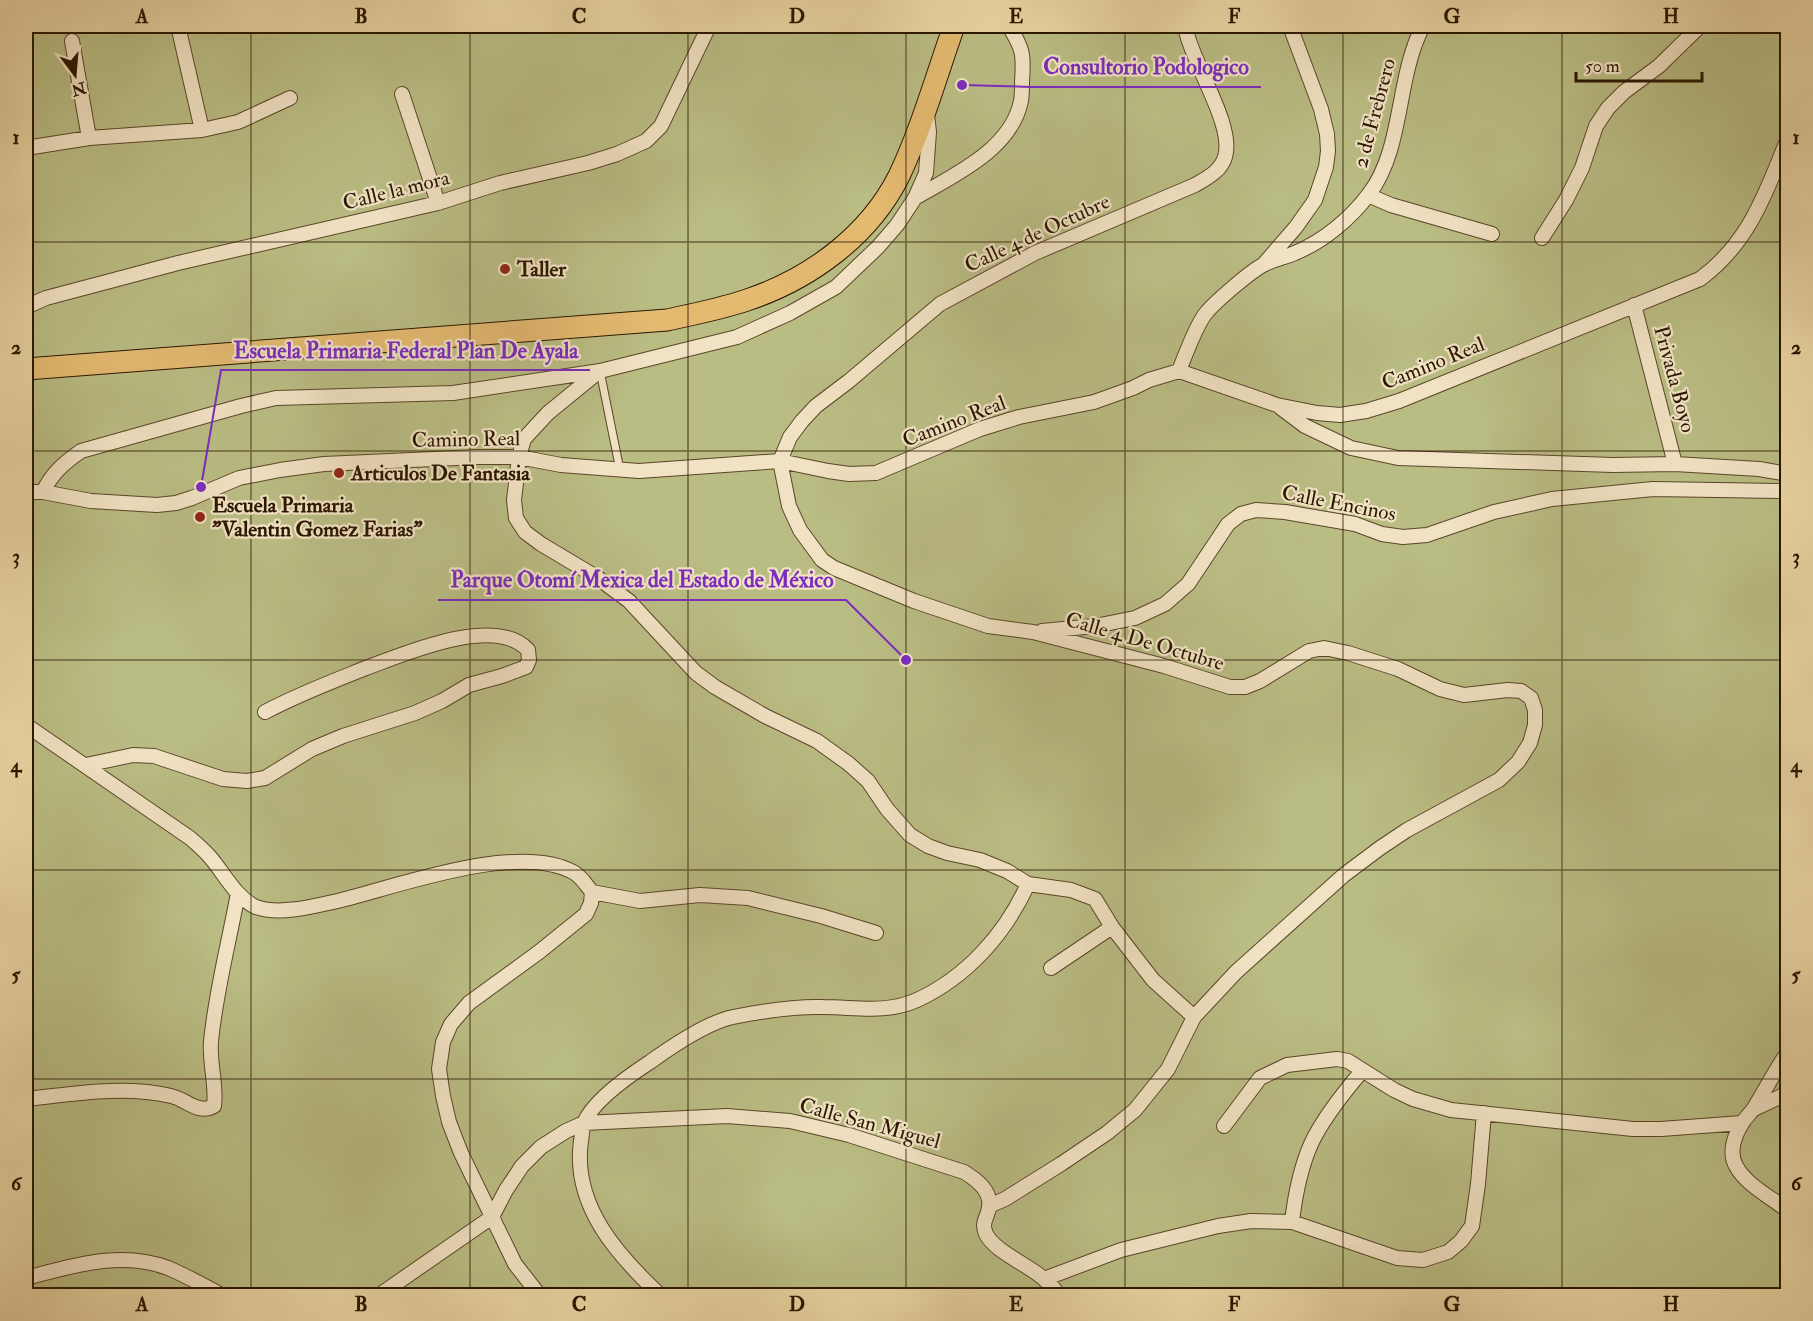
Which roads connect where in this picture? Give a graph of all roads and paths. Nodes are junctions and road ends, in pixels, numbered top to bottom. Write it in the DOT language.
graph roads {
  1 [pos="178,26"];
  2 [pos="709,26"];
  3 [pos="954,26"];
  4 [pos="1009,26"];
  5 [pos="1185,26"];
  6 [pos="1290,26"];
  7 [pos="1423,26"];
  8 [pos="1700,26"];
  9 [pos="72,41"];
  10 [pos="402,94"];
  11 [pos="290,98"];
  12 [pos="926,108"];
  13 [pos="202,130"];
  14 [pos="89,138"];
  15 [pos="1788,138"];
  16 [pos="26,148"];
  17 [pos="1368,195"];
  18 [pos="915,198"];
  19 [pos="438,203"];
  20 [pos="1492,234"];
  21 [pos="1542,238"];
  22 [pos="1264,264"];
  23 [pos="1634,306"];
  24 [pos="26,307"];
  25 [pos="26,369"];
  26 [pos="600,371"];
  27 [pos="1179,371"];
  28 [pos="1278,405"];
  29 [pos="519,457"];
  30 [pos="780,461"];
  31 [pos="1675,464"];
  32 [pos="620,470"];
  33 [pos="1788,474"];
  34 [pos="1788,491"];
  35 [pos="26,492"];
  36 [pos="43,492"];
  37 [pos="1033,632"];
  38 [pos="265,712"];
  39 [pos="26,725"];
  40 [pos="86,765"];
  41 [pos="1028,885"];
  42 [pos="592,892"];
  43 [pos="238,893"];
  44 [pos="1112,927"];
  45 [pos="876,933"];
  46 [pos="1051,968"];
  47 [pos="1194,1017"];
  48 [pos="1788,1052"];
  49 [pos="1362,1071"];
  50 [pos="1788,1093"];
  51 [pos="26,1099"];
  52 [pos="1754,1109"];
  53 [pos="1484,1113"];
  54 [pos="584,1123"];
  55 [pos="1742,1123"];
  56 [pos="1224,1126"];
  57 [pos="989,1206"];
  58 [pos="1788,1211"];
  59 [pos="492,1217"];
  60 [pos="1292,1222"];
  61 [pos="26,1278"];
  62 [pos="1044,1279"];
  63 [pos="223,1296"];
  64 [pos="378,1296"];
  65 [pos="540,1296"];
  66 [pos="661,1296"];
  67 [pos="1060,1296"];
  1 -- 13 [label="street"];
  2 -- 19 [label="street, Calle la mora"];
  3 -- 12 [label="main road"];
  4 -- 18 [label="street"];
  5 -- 30 [label="street, Calle 4 de Octubre"];
  6 -- 22 [label="street"];
  7 -- 17 [label="street, 2 de Frebrero"];
  8 -- 21 [label="street"];
  9 -- 14 [label="street"];
  10 -- 19 [label="street"];
  11 -- 13 [label="street"];
  12 -- 18 [label="street"];
  12 -- 25 [label="main road"];
  13 -- 14 [label="street"];
  14 -- 16 [label="street"];
  15 -- 23 [label="street, Camino Real"];
  17 -- 20 [label="street"];
  17 -- 22 [label="street, 2 de Frebrero"];
  18 -- 26 [label="street"];
  19 -- 24 [label="street, Calle la mora"];
  22 -- 27 [label="street, 2 de Frebrero"];
  23 -- 28 [label="street, Camino Real"];
  23 -- 31 [label="street, Privada Boyo"];
  26 -- 29 [label="street"];
  26 -- 32 [label="lane"];
  26 -- 36 [label="street"];
  27 -- 28 [label="street, Camino Real"];
  27 -- 30 [label="street, Camino Real"];
  28 -- 31 [label="street"];
  29 -- 32 [label="street, Camino Real"];
  29 -- 36 [label="street, Camino Real"];
  29 -- 41 [label="street"];
  30 -- 32 [label="street, Camino Real"];
  30 -- 37 [label="street, Calle 4 De Octubre"];
  31 -- 33 [label="street"];
  34 -- 37 [label="street, Calle Encinos"];
  35 -- 36 [label="street, Camino Real"];
  37 -- 47 [label="street, Calle 4 De Octubre"];
  38 -- 40 [label="street"];
  39 -- 40 [label="street"];
  40 -- 43 [label="street"];
  41 -- 44 [label="street"];
  41 -- 54 [label="street"];
  42 -- 43 [label="street"];
  42 -- 45 [label="street"];
  42 -- 59 [label="street"];
  43 -- 51 [label="street"];
  44 -- 46 [label="street"];
  44 -- 47 [label="street"];
  47 -- 57 [label="street"];
  48 -- 52 [label="street"];
  49 -- 53 [label="street"];
  49 -- 56 [label="street"];
  49 -- 60 [label="street"];
  50 -- 52 [label="street"];
  52 -- 55 [label="street"];
  53 -- 55 [label="street"];
  53 -- 60 [label="street"];
  54 -- 57 [label="street, Calle San Miguel"];
  54 -- 59 [label="street, Calle San Miguel"];
  54 -- 66 [label="street"];
  55 -- 58 [label="street"];
  57 -- 62 [label="street, Calle San Miguel"];
  59 -- 64 [label="street"];
  59 -- 65 [label="street"];
  60 -- 62 [label="street"];
  61 -- 63 [label="street"];
  62 -- 67 [label="street, Calle San Miguel"];
}
